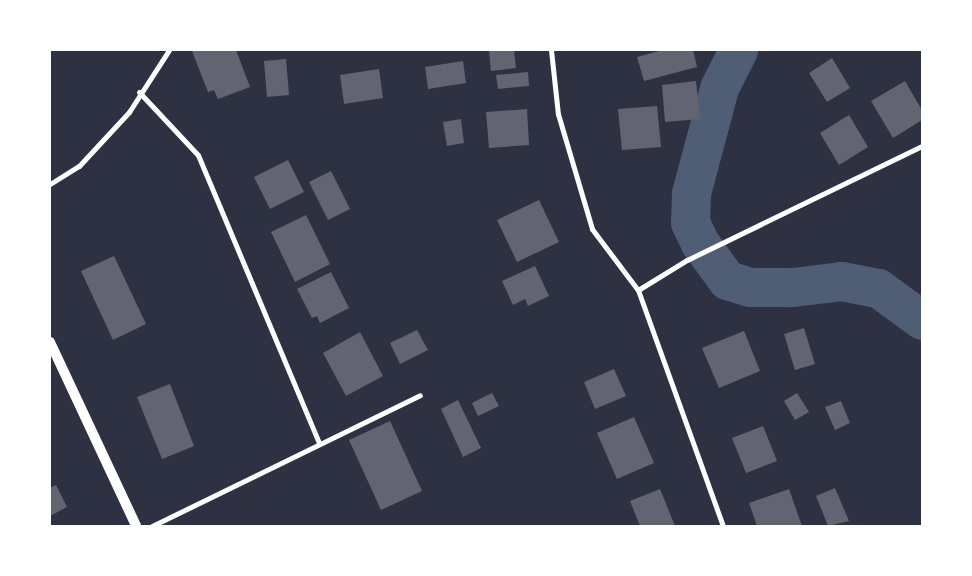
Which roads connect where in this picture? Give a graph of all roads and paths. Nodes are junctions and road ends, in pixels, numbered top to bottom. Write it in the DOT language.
graph roads {
  1 [pos="169,50"];
  2 [pos="551,50"];
  3 [pos="139,92"];
  4 [pos="922,146"];
  5 [pos="50,184"];
  6 [pos="638,290"];
  7 [pos="50,342"];
  8 [pos="420,395"];
  9 [pos="319,443"];
  10 [pos="136,526"];
  11 [pos="152,526"];
  12 [pos="723,526"];
  1 -- 3 [label="street"];
  2 -- 6 [label="street"];
  3 -- 5 [label="street"];
  3 -- 9 [label="street"];
  4 -- 6 [label="street"];
  6 -- 12 [label="street"];
  7 -- 10 [label="main road"];
  8 -- 9 [label="street"];
  9 -- 11 [label="street"];
}
